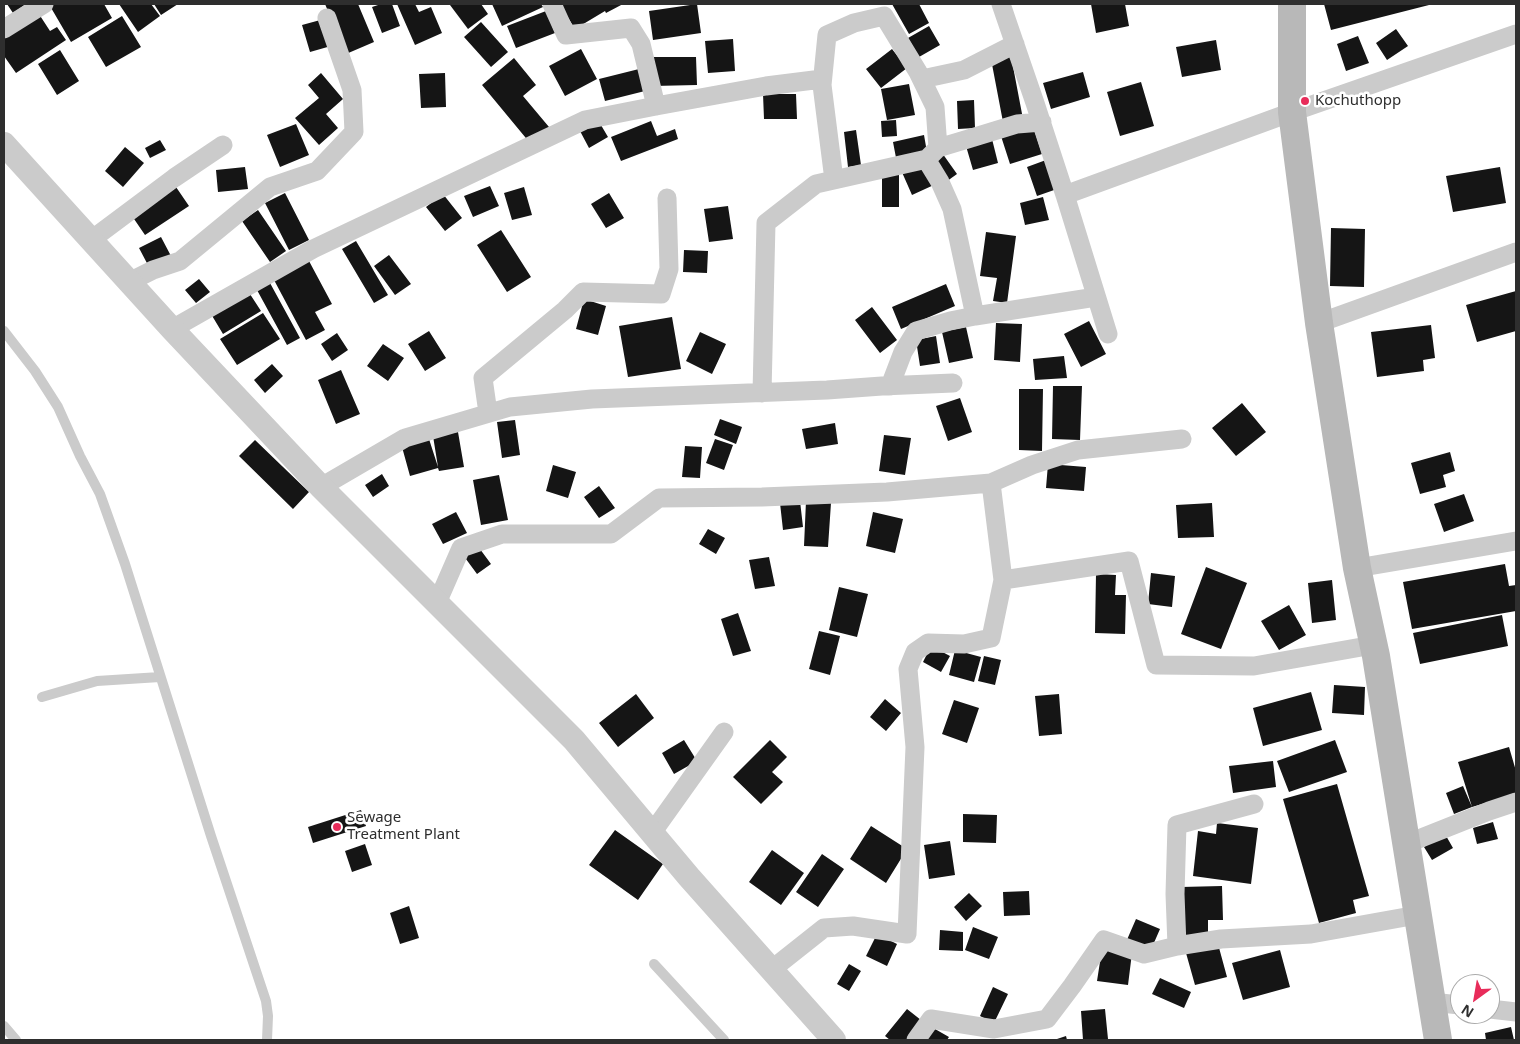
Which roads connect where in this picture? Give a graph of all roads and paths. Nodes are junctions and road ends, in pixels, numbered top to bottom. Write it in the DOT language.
graph roads {
  1 [pos="44,4"];
  2 [pos="552,4"];
  3 [pos="1001,4"];
  4 [pos="1292,4"];
  5 [pos="327,18"];
  6 [pos="4,29"];
  7 [pos="1516,34"];
  8 [pos="1015,44"];
  9 [pos="822,79"];
  10 [pos="922,79"];
  11 [pos="656,106"];
  12 [pos="1292,112"];
  13 [pos="1042,122"];
  14 [pos="4,144"];
  15 [pos="223,145"];
  16 [pos="932,154"];
  17 [pos="834,180"];
  18 [pos="1065,195"];
  19 [pos="667,198"];
  20 [pos="91,240"];
  21 [pos="1516,252"];
  22 [pos="129,282"];
  23 [pos="1096,297"];
  24 [pos="975,316"];
  25 [pos="1319,323"];
  26 [pos="172,329"];
  27 [pos="4,331"];
  28 [pos="1108,334"];
  29 [pos="953,383"];
  30 [pos="890,386"];
  31 [pos="762,393"];
  32 [pos="488,413"];
  33 [pos="1182,439"];
  34 [pos="991,483"];
  35 [pos="321,487"];
  36 [pos="1516,540"];
  37 [pos="1357,568"];
  38 [pos="1003,580"];
  39 [pos="437,603"];
  40 [pos="1373,645"];
  41 [pos="160,677"];
  42 [pos="42,697"];
  43 [pos="724,732"];
  44 [pos="1516,802"];
  45 [pos="1254,804"];
  46 [pos="652,833"];
  47 [pos="1406,844"];
  48 [pos="1417,915"];
  49 [pos="1177,946"];
  50 [pos="654,964"];
  51 [pos="772,970"];
  52 [pos="1431,1002"];
  53 [pos="1450,1004"];
  54 [pos="1500,1010"];
  55 [pos="1516,1012"];
  56 [pos="4,1026"];
  57 [pos="16,1040"];
  58 [pos="267,1040"];
  59 [pos="724,1040"];
  60 [pos="834,1040"];
  61 [pos="916,1040"];
  62 [pos="1438,1040"];
  1 -- 6 [label="street"];
  2 -- 11 [label="street"];
  3 -- 8 [label="street"];
  4 -- 12 [label="main road"];
  5 -- 22 [label="street"];
  7 -- 12 [label="street"];
  8 -- 10 [label="street"];
  8 -- 13 [label="street"];
  9 -- 10 [label="street"];
  9 -- 11 [label="street"];
  9 -- 17 [label="street"];
  10 -- 16 [label="street"];
  11 -- 26 [label="street"];
  12 -- 18 [label="street"];
  12 -- 25 [label="main road"];
  13 -- 16 [label="street"];
  13 -- 18 [label="street"];
  14 -- 20 [label="street"];
  15 -- 20 [label="street"];
  16 -- 17 [label="street"];
  16 -- 24 [label="street"];
  17 -- 31 [label="street"];
  18 -- 23 [label="street"];
  19 -- 32 [label="street"];
  20 -- 22 [label="street"];
  21 -- 25 [label="street"];
  22 -- 26 [label="street"];
  23 -- 24 [label="street"];
  23 -- 28 [label="street"];
  24 -- 30 [label="street"];
  25 -- 37 [label="main road"];
  26 -- 35 [label="street"];
  27 -- 41 [label="lane"];
  29 -- 30 [label="street"];
  30 -- 31 [label="street"];
  31 -- 32 [label="street"];
  32 -- 35 [label="street"];
  33 -- 34 [label="street"];
  34 -- 38 [label="street"];
  34 -- 39 [label="street"];
  35 -- 39 [label="street"];
  36 -- 37 [label="street"];
  37 -- 40 [label="main road"];
  38 -- 40 [label="street"];
  38 -- 51 [label="street"];
  39 -- 46 [label="street"];
  40 -- 47 [label="main road"];
  41 -- 42 [label="lane"];
  41 -- 58 [label="lane"];
  43 -- 46 [label="street"];
  44 -- 47 [label="street"];
  45 -- 49 [label="street"];
  46 -- 51 [label="street"];
  47 -- 48 [label="main road"];
  48 -- 49 [label="street"];
  48 -- 52 [label="main road"];
  49 -- 61 [label="street"];
  50 -- 59 [label="lane"];
  51 -- 60 [label="street"];
  52 -- 53 [label="street"];
  52 -- 62 [label="main road"];
  54 -- 55 [label="street"];
  56 -- 57 [label="lane"];
}
